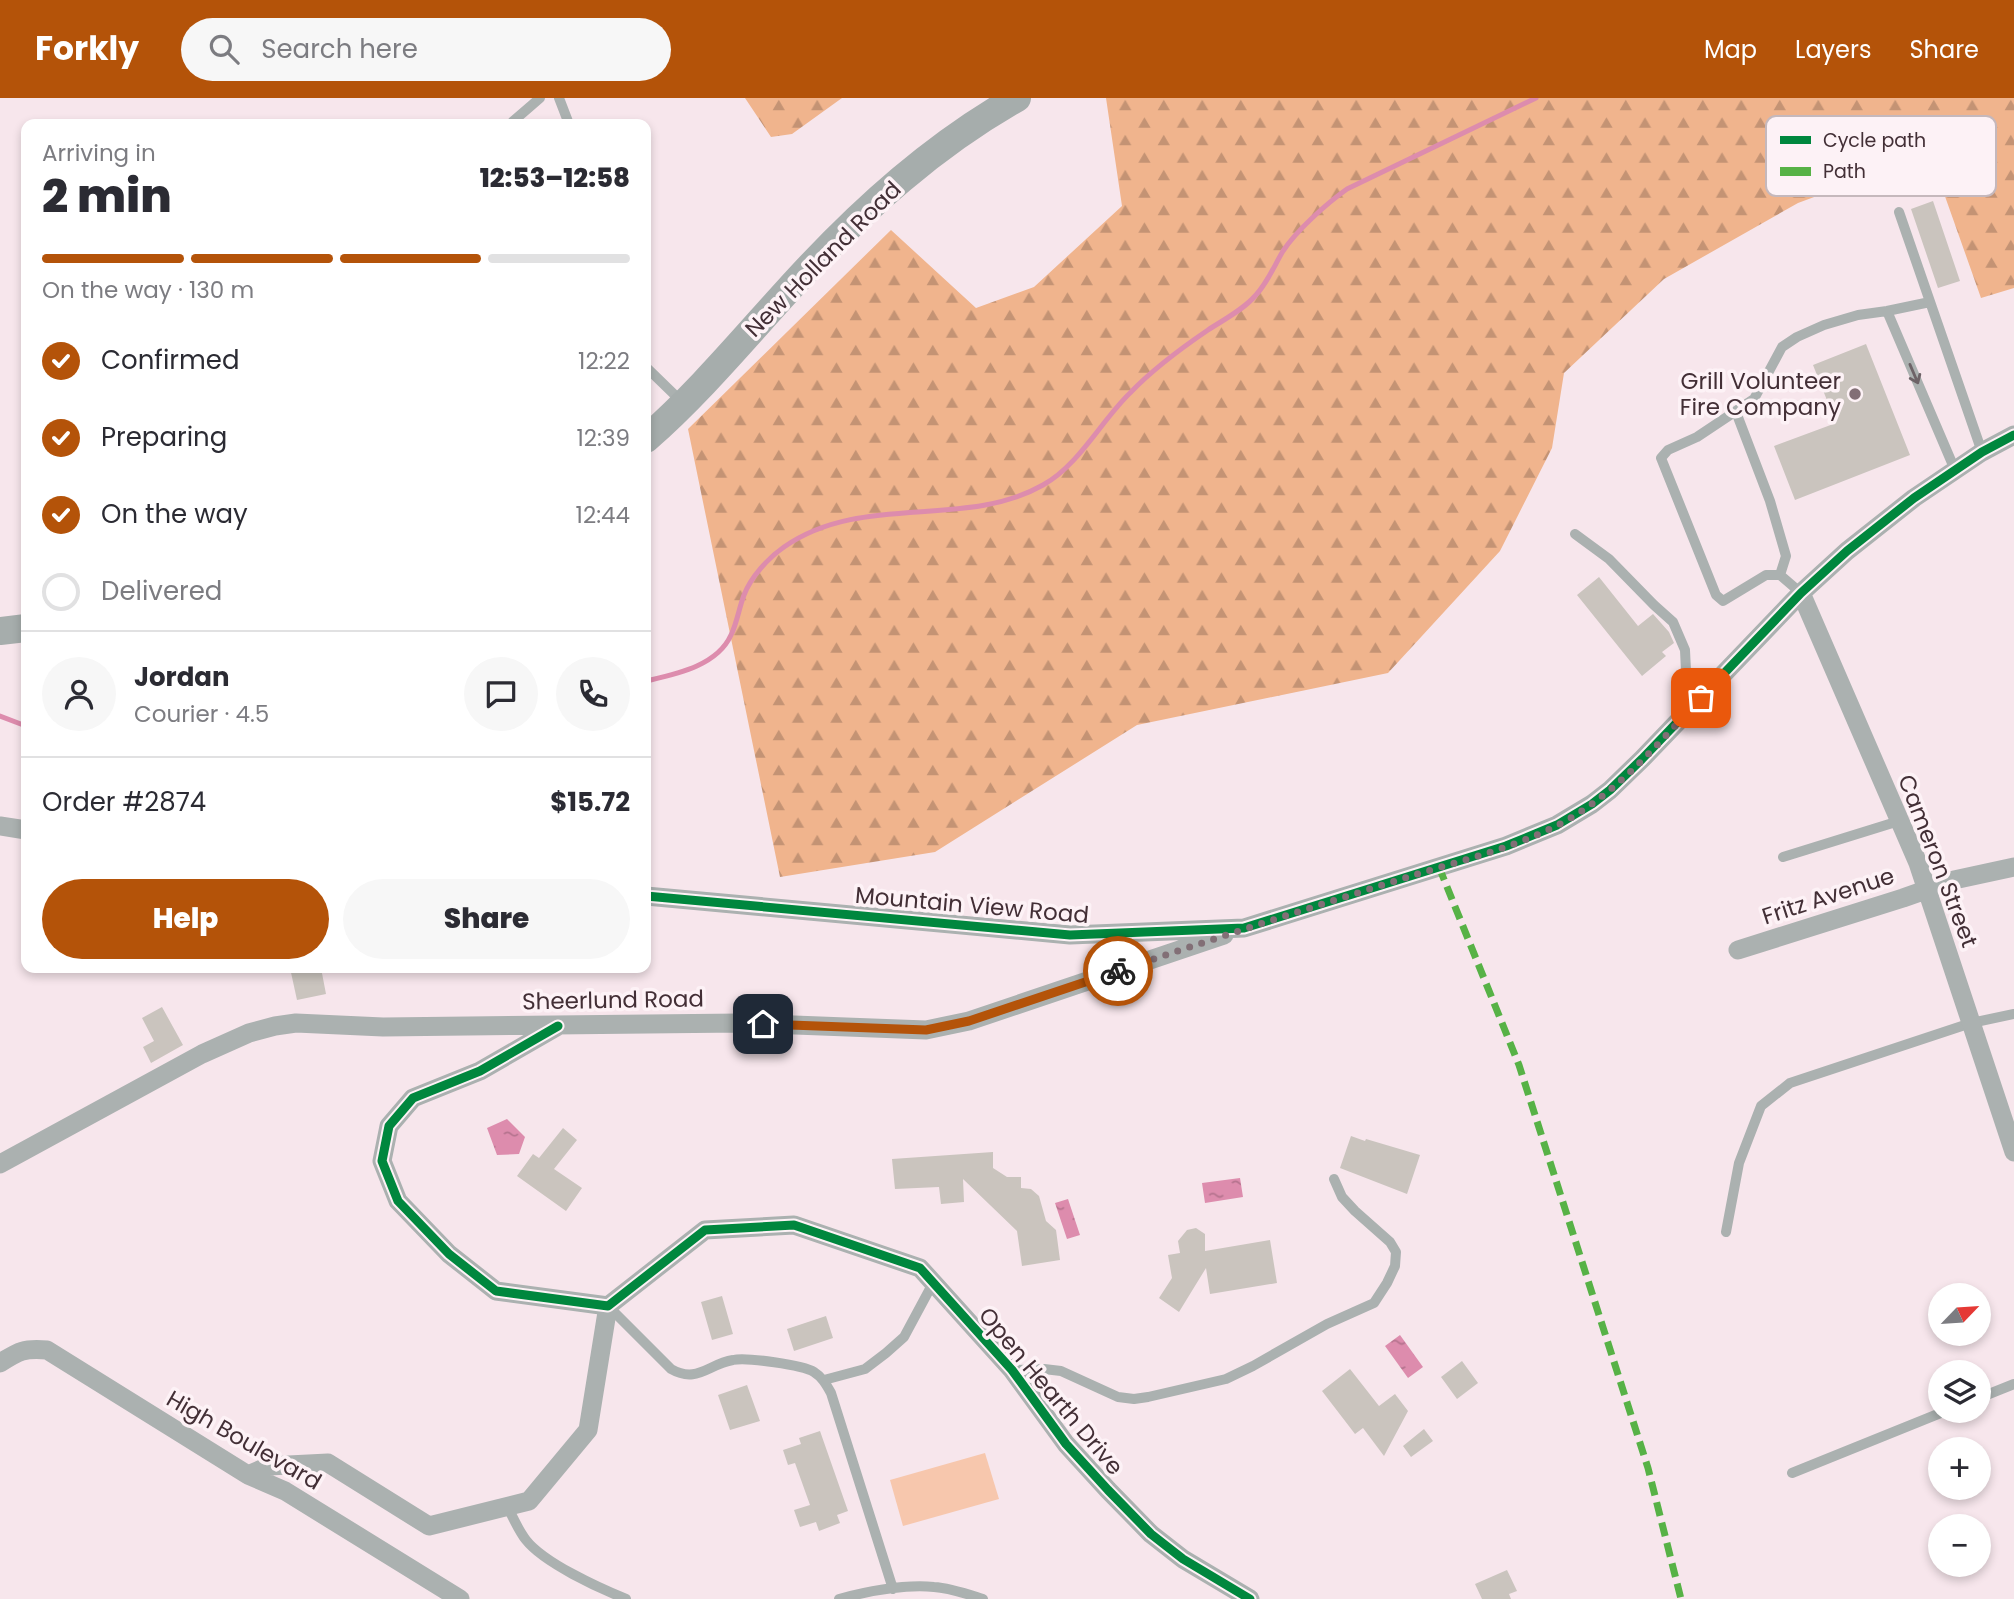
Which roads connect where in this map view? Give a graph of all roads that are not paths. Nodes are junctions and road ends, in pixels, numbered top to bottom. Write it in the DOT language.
graph roads {
  1 [pos="540,98"];
  2 [pos="559,98"];
  3 [pos="1017,98"];
  4 [pos="516,119"];
  5 [pos="567,119"];
  6 [pos="1899,212"];
  7 [pos="1930,302"];
  8 [pos="1887,311"];
  9 [pos="651,372"];
  10 [pos="684,403"];
  11 [pos="1736,412"];
  12 [pos="651,434"];
  13 [pos="2014,435"];
  14 [pos="1982,452"];
  15 [pos="1955,470"];
  16 [pos="1575,534"];
  17 [pos="1780,575"];
  18 [pos="1801,593"];
  19 [pos="21,629"];
  20 [pos="0,631"];
  21 [pos="1701,698"];
  22 [pos="1899,821"];
  23 [pos="0,826"];
  24 [pos="21,829"];
  25 [pos="1783,857"];
  26 [pos="2014,867"];
  27 [pos="1926,890"];
  28 [pos="651,895"];
  29 [pos="1244,929"];
  30 [pos="1738,950"];
  31 [pos="2014,1014"];
  32 [pos="1971,1023"];
  33 [pos="558,1026"];
  34 [pos="2014,1152"];
  35 [pos="0,1164"];
  36 [pos="1334,1179"];
  37 [pos="1726,1232"];
  38 [pos="933,1283"];
  39 [pos="608,1306"];
  40 [pos="0,1363"];
  41 [pos="1012,1370"];
  42 [pos="824,1380"];
  43 [pos="2014,1384"];
  44 [pos="1991,1393"];
  45 [pos="1928,1418"];
  46 [pos="1792,1472"];
  47 [pos="248,1475"];
  48 [pos="507,1506"];
  49 [pos="893,1588"];
  50 [pos="460,1599"];
  51 [pos="626,1599"];
  52 [pos="839,1599"];
  53 [pos="983,1599"];
  54 [pos="1250,1599"];
  1 -- 4 [label="lane"];
  2 -- 5 [label="lane"];
  3 -- 10 [label="main road, New Holland Road"];
  6 -- 7 [label="lane"];
  7 -- 8 [label="lane"];
  7 -- 14 [label="lane"];
  8 -- 11 [label="lane"];
  8 -- 15 [label="lane, one-way"];
  9 -- 10 [label="lane"];
  10 -- 12 [label="main road, New Holland Road"];
  11 -- 17 [label="lane"];
  11 -- 17 [label="lane"];
  13 -- 14 [label="street, Mountain View Road"];
  14 -- 15 [label="street, Mountain View Road"];
  15 -- 18 [label="street, Mountain View Road"];
  16 -- 21 [label="lane"];
  17 -- 18 [label="lane"];
  18 -- 21 [label="street, Mountain View Road"];
  18 -- 22 [label="street, Cameron Street"];
  19 -- 20 [label="main road"];
  21 -- 29 [label="street, Mountain View Road"];
  22 -- 25 [label="lane"];
  22 -- 27 [label="street, Cameron Street"];
  23 -- 24 [label="street"];
  26 -- 27 [label="street, Fritz Avenue"];
  27 -- 30 [label="street, Fritz Avenue"];
  27 -- 32 [label="street, Cameron Street"];
  28 -- 29 [label="street, Mountain View Road"];
  29 -- 33 [label="street, Sheerlund Road"];
  31 -- 32 [label="lane"];
  32 -- 34 [label="street, Cameron Street"];
  32 -- 37 [label="lane"];
  33 -- 35 [label="street, Sheerlund Road"];
  33 -- 39 [label="street"];
  36 -- 41 [label="lane"];
  38 -- 39 [label="street, Open Hearth Drive"];
  38 -- 41 [label="street, Open Hearth Drive"];
  38 -- 42 [label="lane"];
  39 -- 42 [label="lane"];
  39 -- 48 [label="street"];
  40 -- 47 [label="street, High Boulevard"];
  41 -- 54 [label="street, Open Hearth Drive"];
  42 -- 49 [label="lane"];
  43 -- 44 [label="lane"];
  45 -- 46 [label="lane"];
  47 -- 48 [label="street"];
  47 -- 50 [label="street, High Boulevard"];
  48 -- 51 [label="lane"];
  49 -- 52 [label="lane"];
  49 -- 53 [label="lane"];
}
